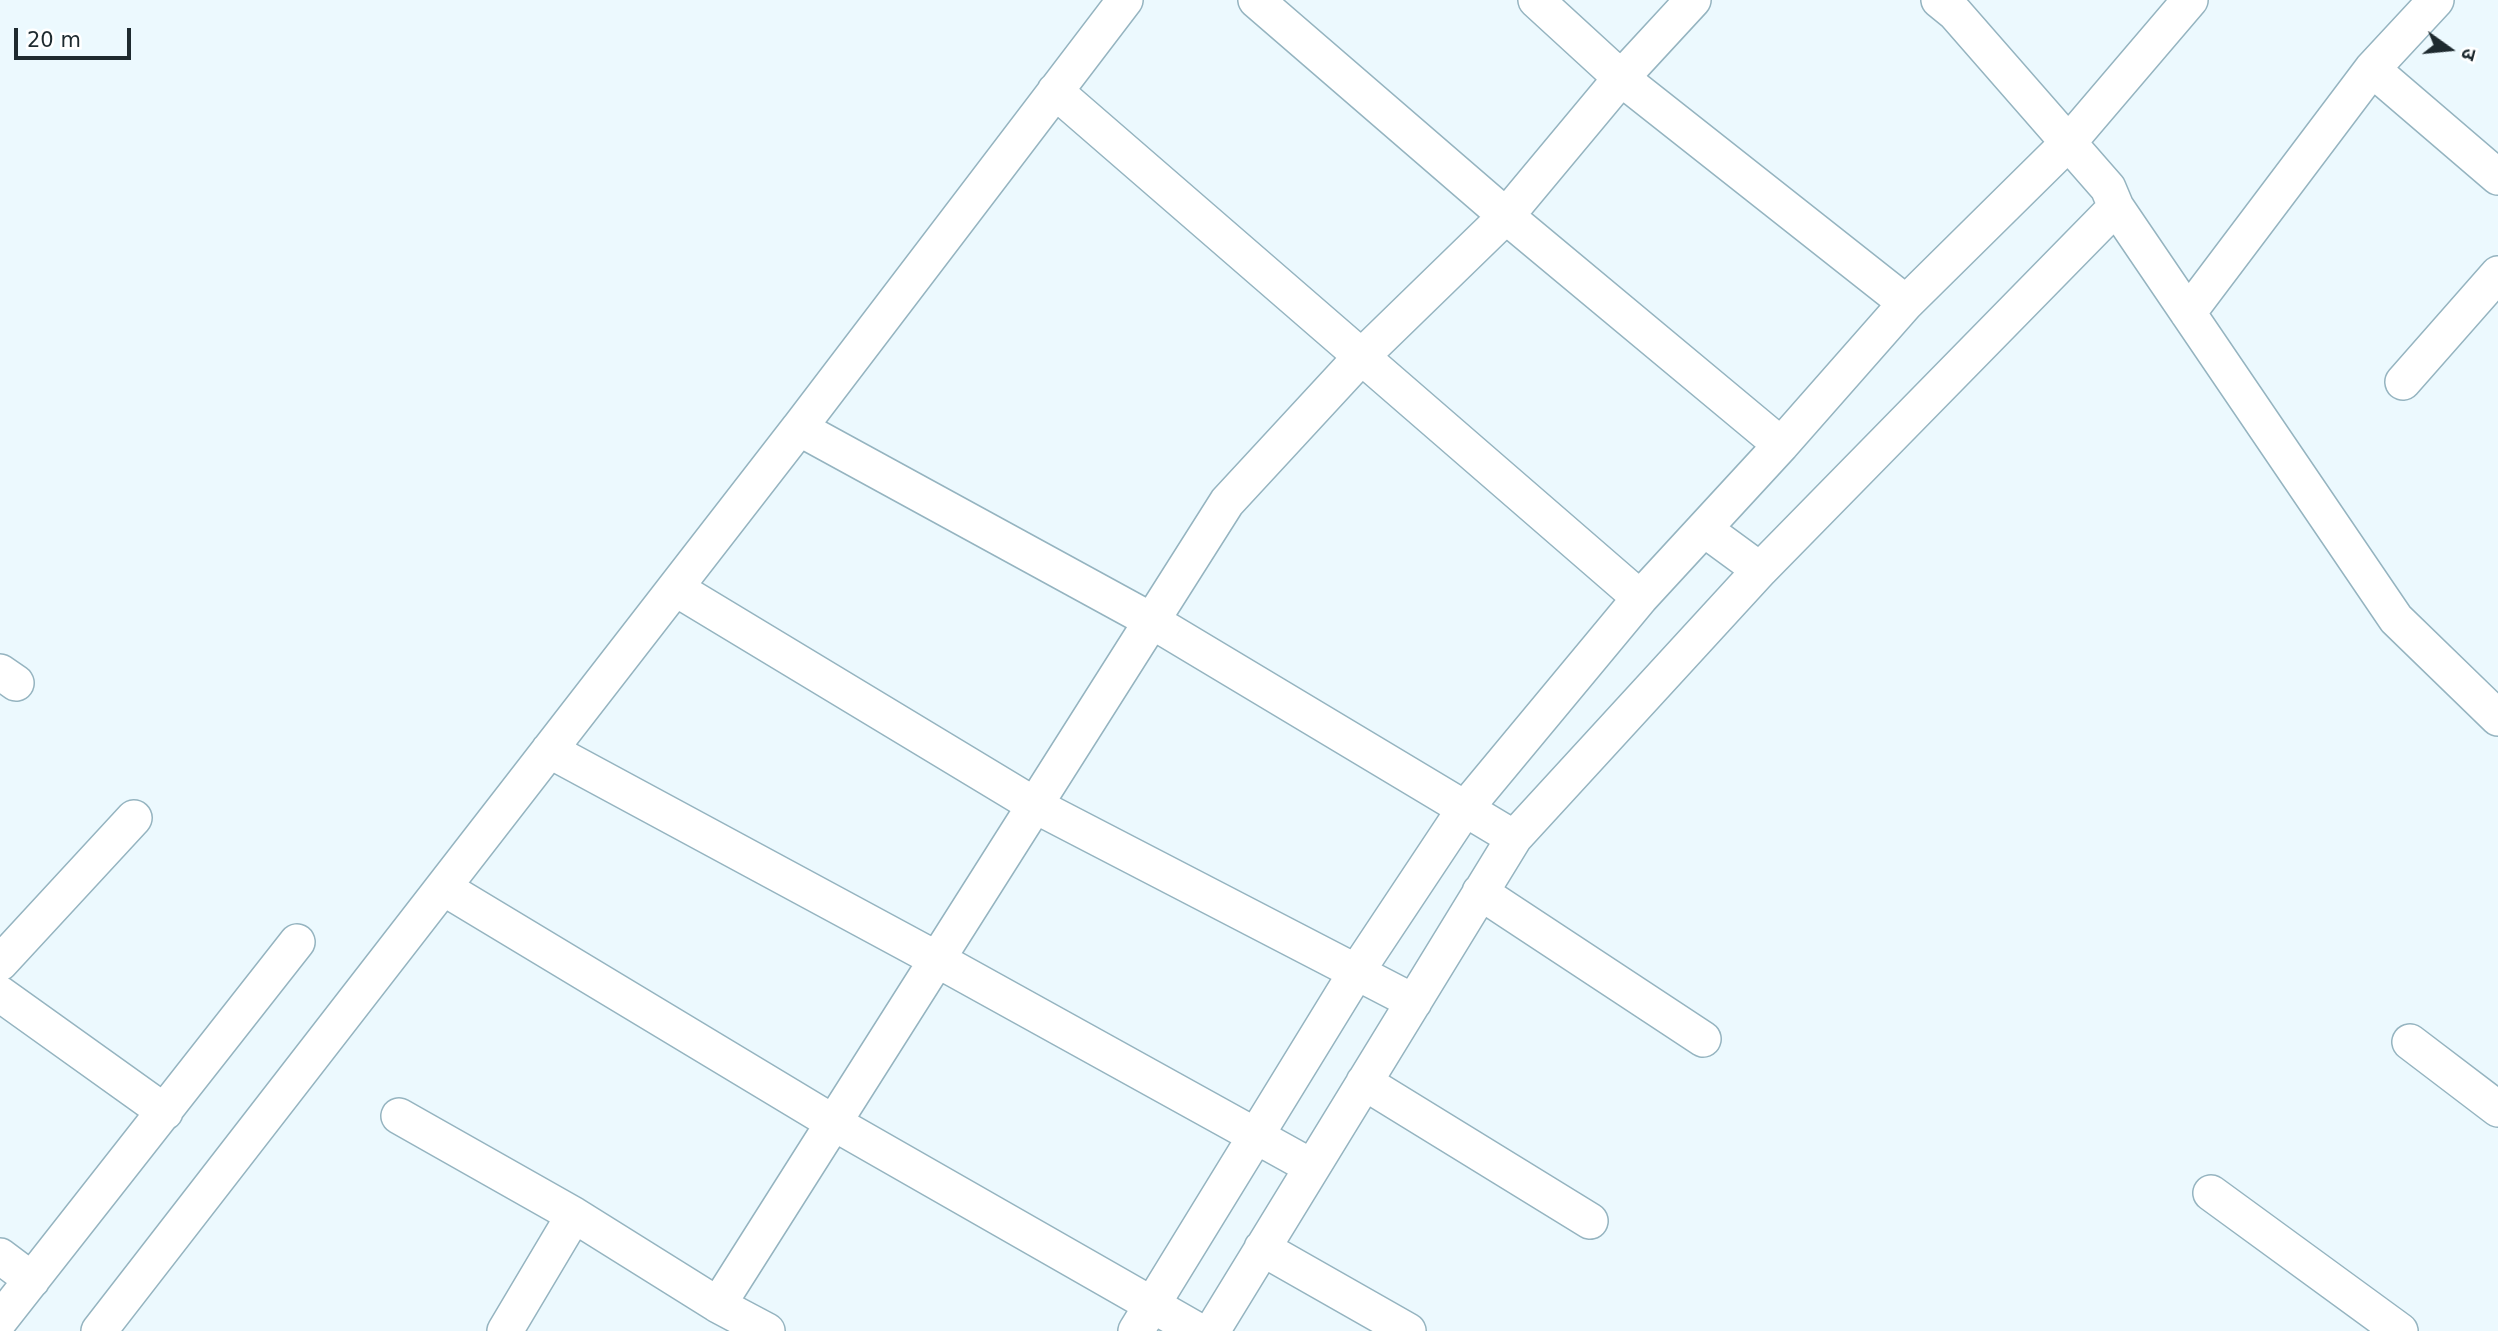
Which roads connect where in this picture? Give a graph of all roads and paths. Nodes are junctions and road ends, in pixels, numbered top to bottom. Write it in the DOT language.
graph roads {
  1 [pos="1125,0"];
  2 [pos="1256,0"];
  3 [pos="1536,0"];
  4 [pos="1693,0"];
  5 [pos="2190,0"];
  6 [pos="2437,0"];
  7 [pos="1952,4"];
  8 [pos="2372,69"];
  9 [pos="1621,78"];
  10 [pos="1055,91"];
  11 [pos="2077,152"];
  12 [pos="2498,177"];
  13 [pos="2112,197"];
  14 [pos="1506,216"];
  15 [pos="2498,274"];
  16 [pos="1906,303"];
  17 [pos="2188,313"];
  18 [pos="1362,356"];
  19 [pos="2403,382"];
  20 [pos="799,428"];
  21 [pos="1781,445"];
  22 [pos="1733,550"];
  23 [pos="676,588"];
  24 [pos="1640,598"];
  25 [pos="1152,621"];
  26 [pos="2498,718"];
  27 [pos="550,751"];
  28 [pos="1036,806"];
  29 [pos="134,818"];
  30 [pos="1489,823"];
  31 [pos="444,888"];
  32 [pos="1480,892"];
  33 [pos="297,942"];
  34 [pos="938,960"];
  35 [pos="0,963"];
  36 [pos="1387,987"];
  37 [pos="0,994"];
  38 [pos="1703,1039"];
  39 [pos="2410,1042"];
  40 [pos="1364,1082"];
  41 [pos="2498,1109"];
  42 [pos="165,1112"];
  43 [pos="399,1116"];
  44 [pos="834,1123"];
  45 [pos="1286,1152"];
  46 [pos="2211,1193"];
  47 [pos="574,1215"];
  48 [pos="1590,1221"];
  49 [pos="1262,1248"];
  50 [pos="0,1256"];
  51 [pos="32,1280"];
  52 [pos="718,1306"];
  53 [pos="0,1320"];
  54 [pos="1177,1324"];
  55 [pos="99,1331"];
  56 [pos="505,1331"];
  57 [pos="767,1331"];
  58 [pos="1408,1331"];
  59 [pos="2400,1331"];
  1 -- 10 [label="street"];
  2 -- 14 [label="street"];
  3 -- 9 [label="street"];
  4 -- 9 [label="street"];
  5 -- 11 [label="street"];
  6 -- 8 [label="street"];
  7 -- 11 [label="street"];
  8 -- 12 [label="street"];
  8 -- 17 [label="street"];
  9 -- 14 [label="street"];
  9 -- 16 [label="street"];
  10 -- 18 [label="street"];
  10 -- 20 [label="street"];
  11 -- 13 [label="street"];
  11 -- 16 [label="street"];
  13 -- 17 [label="street"];
  13 -- 22 [label="street"];
  14 -- 18 [label="street"];
  14 -- 21 [label="street"];
  15 -- 19 [label="street"];
  16 -- 21 [label="street"];
  17 -- 26 [label="street"];
  18 -- 24 [label="street"];
  18 -- 25 [label="street"];
  20 -- 23 [label="street"];
  20 -- 25 [label="street"];
  21 -- 22 [label="street"];
  22 -- 24 [label="street"];
  22 -- 30 [label="street"];
  23 -- 27 [label="street"];
  23 -- 28 [label="street"];
  24 -- 30 [label="street"];
  25 -- 28 [label="street"];
  25 -- 30 [label="street"];
  27 -- 31 [label="street"];
  27 -- 34 [label="street"];
  28 -- 34 [label="street"];
  28 -- 36 [label="street"];
  29 -- 35 [label="street"];
  30 -- 32 [label="street"];
  30 -- 36 [label="street"];
  31 -- 44 [label="street"];
  31 -- 55 [label="street"];
  32 -- 36 [label="street"];
  32 -- 38 [label="street"];
  33 -- 42 [label="street"];
  34 -- 44 [label="street"];
  34 -- 45 [label="street"];
  36 -- 40 [label="street"];
  36 -- 45 [label="street"];
  37 -- 42 [label="street"];
  39 -- 41 [label="street"];
  40 -- 45 [label="street"];
  40 -- 48 [label="street"];
  42 -- 51 [label="street"];
  43 -- 47 [label="street"];
  44 -- 52 [label="street"];
  44 -- 54 [label="street"];
  45 -- 49 [label="street"];
  45 -- 54 [label="street"];
  46 -- 59 [label="street"];
  47 -- 52 [label="street"];
  47 -- 56 [label="street"];
  49 -- 54 [label="street"];
  49 -- 58 [label="street"];
  50 -- 51 [label="street"];
  51 -- 53 [label="street"];
  52 -- 57 [label="street"];
}
